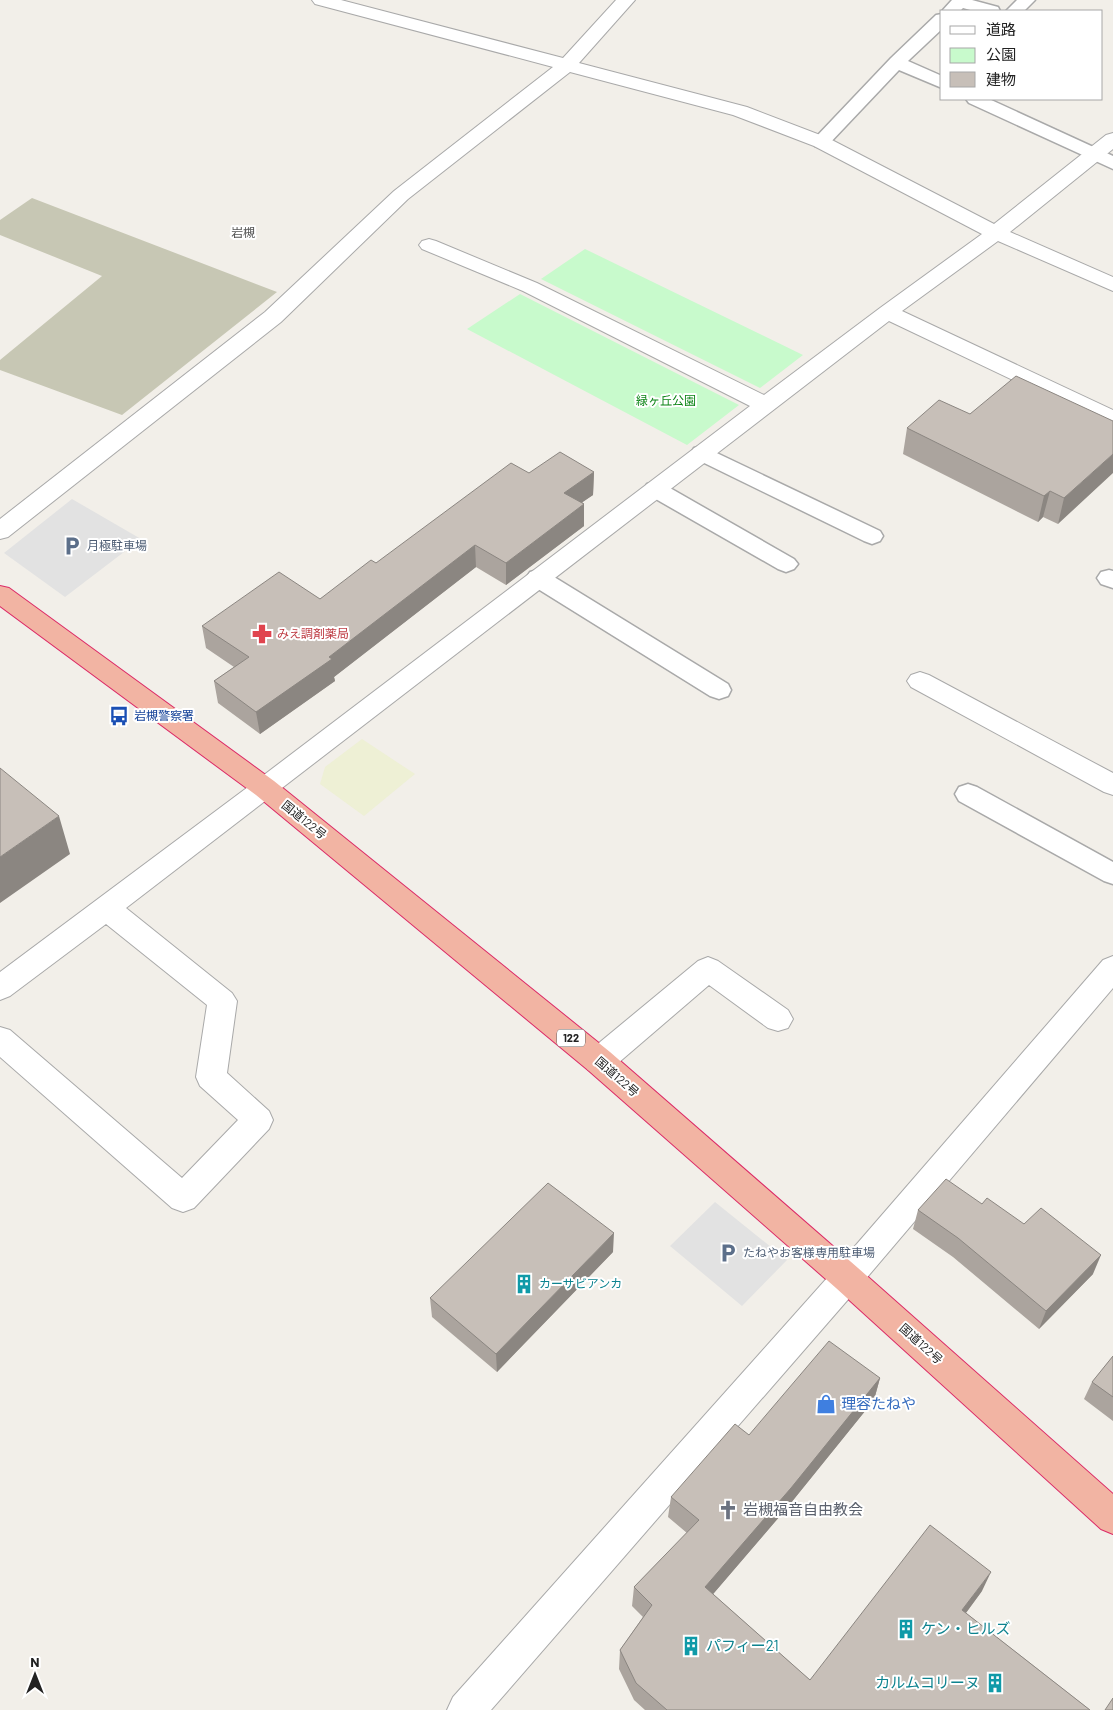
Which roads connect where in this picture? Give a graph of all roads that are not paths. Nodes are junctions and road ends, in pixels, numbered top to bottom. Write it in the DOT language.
graph roads {
  1 [pos="321,0"];
  2 [pos="626,0"];
  3 [pos="1027,0"];
  4 [pos="951,10"];
  5 [pos="988,10"];
  6 [pos="1015,10"];
  7 [pos="940,21"];
  8 [pos="897,62"];
  9 [pos="566,66"];
  10 [pos="940,82"];
  11 [pos="977,100"];
  12 [pos="1113,139"];
  13 [pos="820,142"];
  14 [pos="1094,154"];
  15 [pos="1113,162"];
  16 [pos="996,233"];
  17 [pos="429,245"];
  18 [pos="1113,285"];
  19 [pos="887,312"];
  20 [pos="765,405"];
  21 [pos="1113,420"];
  22 [pos="702,453"];
  23 [pos="655,489"];
  24 [pos="0,531"];
  25 [pos="872,536"];
  26 [pos="786,564"];
  27 [pos="538,578"];
  28 [pos="0,594"];
  29 [pos="920,681"];
  30 [pos="719,690"];
  31 [pos="1113,785"];
  32 [pos="265,788"];
  33 [pos="968,794"];
  34 [pos="1113,874"];
  35 [pos="106,908"];
  36 [pos="1107,986"];
  37 [pos="0,988"];
  38 [pos="778,1019"];
  39 [pos="0,1039"];
  40 [pos="599,1061"];
  41 [pos="847,1278"];
  42 [pos="1113,1517"];
  43 [pos="466,1710"];
  1 -- 9 [label="street"];
  2 -- 9 [label="street"];
  3 -- 6 [label="lane"];
  4 -- 5 [label="lane"];
  7 -- 8 [label="lane"];
  8 -- 10 [label="lane"];
  8 -- 13 [label="lane"];
  9 -- 13 [label="street"];
  9 -- 24 [label="street"];
  11 -- 14 [label="lane"];
  12 -- 14 [label="street"];
  13 -- 16 [label="street"];
  14 -- 15 [label="lane"];
  14 -- 16 [label="street"];
  16 -- 18 [label="street"];
  16 -- 19 [label="street"];
  17 -- 20 [label="street"];
  19 -- 20 [label="street"];
  19 -- 21 [label="street"];
  20 -- 22 [label="street"];
  22 -- 23 [label="street"];
  22 -- 25 [label="lane"];
  23 -- 26 [label="lane"];
  23 -- 27 [label="street"];
  27 -- 30 [label="lane"];
  27 -- 32 [label="street"];
  28 -- 32 [label="highway, 国道122号 / 122"];
  29 -- 31 [label="street"];
  32 -- 35 [label="street"];
  32 -- 40 [label="highway, 国道122号 / 122"];
  33 -- 34 [label="lane"];
  35 -- 37 [label="street"];
  35 -- 39 [label="street"];
  36 -- 41 [label="street"];
  38 -- 40 [label="street"];
  40 -- 41 [label="highway, 国道122号 / 122"];
  41 -- 42 [label="highway, 国道122号 / 122"];
  41 -- 43 [label="street"];
}
